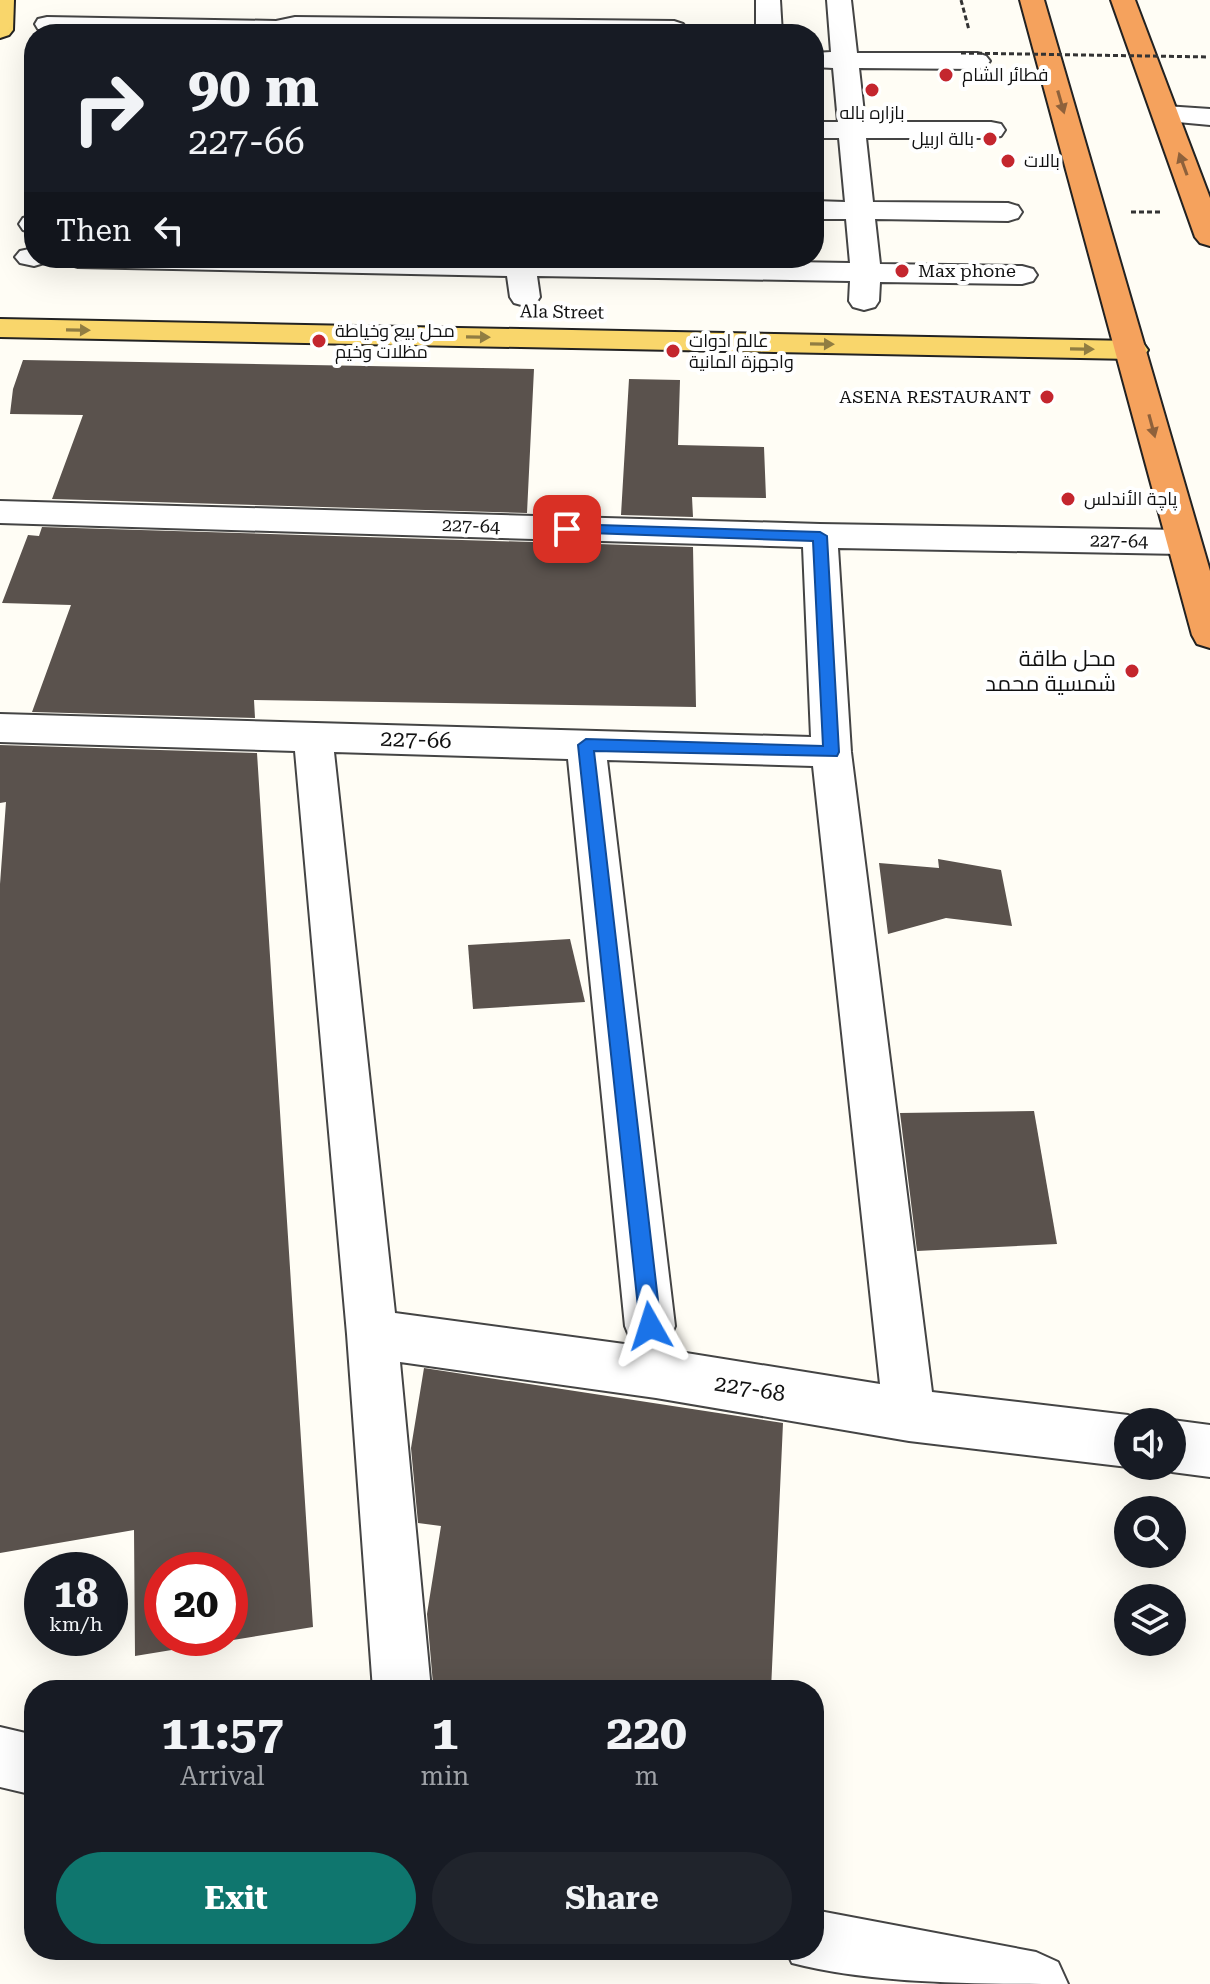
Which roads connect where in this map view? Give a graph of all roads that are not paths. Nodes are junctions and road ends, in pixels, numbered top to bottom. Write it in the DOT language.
graph roads {
  1 [pos="2,0"];
  2 [pos="408,0"];
  3 [pos="469,0"];
  4 [pos="522,0"];
  5 [pos="566,0"];
  6 [pos="609,0"];
  7 [pos="768,0"];
  8 [pos="839,0"];
  9 [pos="1032,0"];
  10 [pos="1123,0"];
  11 [pos="325,12"];
  12 [pos="370,12"];
  13 [pos="47,15"];
  14 [pos="176,24"];
  15 [pos="295,24"];
  16 [pos="405,24"];
  17 [pos="411,24"];
  18 [pos="477,24"];
  19 [pos="528,24"];
  20 [pos="574,24"];
  21 [pos="617,24"];
  22 [pos="769,24"];
  23 [pos="0,30"];
  24 [pos="969,57"];
  25 [pos="824,60"];
  26 [pos="844,60"];
  27 [pos="1165,114"];
  28 [pos="1210,117"];
  29 [pos="824,130"];
  30 [pos="850,130"];
  31 [pos="991,130"];
  32 [pos="824,210"];
  33 [pos="859,211"];
  34 [pos="1008,212"];
  35 [pos="1210,237"];
  36 [pos="295,268"];
  37 [pos="521,268"];
  38 [pos="586,268"];
  39 [pos="642,268"];
  40 [pos="702,268"];
  41 [pos="774,268"];
  42 [pos="866,273"];
  43 [pos="1022,275"];
  44 [pos="297,293"];
  45 [pos="525,297"];
  46 [pos="594,298"];
  47 [pos="650,299"];
  48 [pos="713,301"];
  49 [pos="0,303"];
  50 [pos="863,303"];
  51 [pos="0,328"];
  52 [pos="1128,336"];
  53 [pos="0,512"];
  54 [pos="820,536"];
  55 [pos="1182,542"];
  56 [pos="1210,635"];
  57 [pos="0,728"];
  58 [pos="313,736"];
  59 [pos="586,745"];
  60 [pos="831,752"];
  61 [pos="650,1326"];
  62 [pos="372,1334"];
  63 [pos="909,1415"];
  64 [pos="1114,1439"];
  65 [pos="1186,1448"];
  66 [pos="1210,1451"];
  67 [pos="401,1680"];
  68 [pos="0,1757"];
  69 [pos="24,1763"];
  70 [pos="824,1945"];
  71 [pos="880,1969"];
  72 [pos="1036,1984"];
  1 -- 23 [label="main road"];
  2 -- 17 [label="street"];
  3 -- 18 [label="street"];
  4 -- 19 [label="street"];
  5 -- 20 [label="street"];
  6 -- 21 [label="street"];
  7 -- 22 [label="street"];
  8 -- 26 [label="street"];
  9 -- 52 [label="highway, one-way"];
  10 -- 27 [label="highway"];
  11 -- 12 [label="street"];
  11 -- 15 [label="street"];
  12 -- 16 [label="street"];
  13 -- 14 [label="street"];
  24 -- 26 [label="street"];
  25 -- 26 [label="street"];
  26 -- 30 [label="street"];
  27 -- 28 [label="street"];
  35 -- 27 [label="highway, one-way"];
  29 -- 30 [label="street"];
  30 -- 31 [label="street"];
  30 -- 33 [label="street"];
  32 -- 33 [label="street"];
  33 -- 34 [label="street"];
  33 -- 42 [label="street"];
  36 -- 44 [label="street"];
  37 -- 45 [label="street"];
  38 -- 46 [label="street"];
  39 -- 47 [label="street"];
  40 -- 48 [label="street"];
  41 -- 42 [label="street"];
  42 -- 43 [label="street"];
  42 -- 50 [label="street"];
  49 -- 52 [label="main road, Ala Street"];
  51 -- 52 [label="main road, one-way"];
  52 -- 55 [label="highway, one-way"];
  53 -- 54 [label="street, 227-64"];
  54 -- 55 [label="street, 227-64"];
  54 -- 60 [label="street"];
  55 -- 56 [label="highway"];
  57 -- 58 [label="street, 227-66"];
  58 -- 59 [label="street, 227-66"];
  58 -- 62 [label="street"];
  59 -- 60 [label="street, 227-66"];
  59 -- 61 [label="street"];
  60 -- 63 [label="street"];
  62 -- 63 [label="street, 227-68"];
  62 -- 67 [label="street"];
  63 -- 64 [label="street, 227-68"];
  65 -- 66 [label="street"];
  68 -- 69 [label="street"];
  70 -- 71 [label="street"];
  71 -- 72 [label="street"];
}
